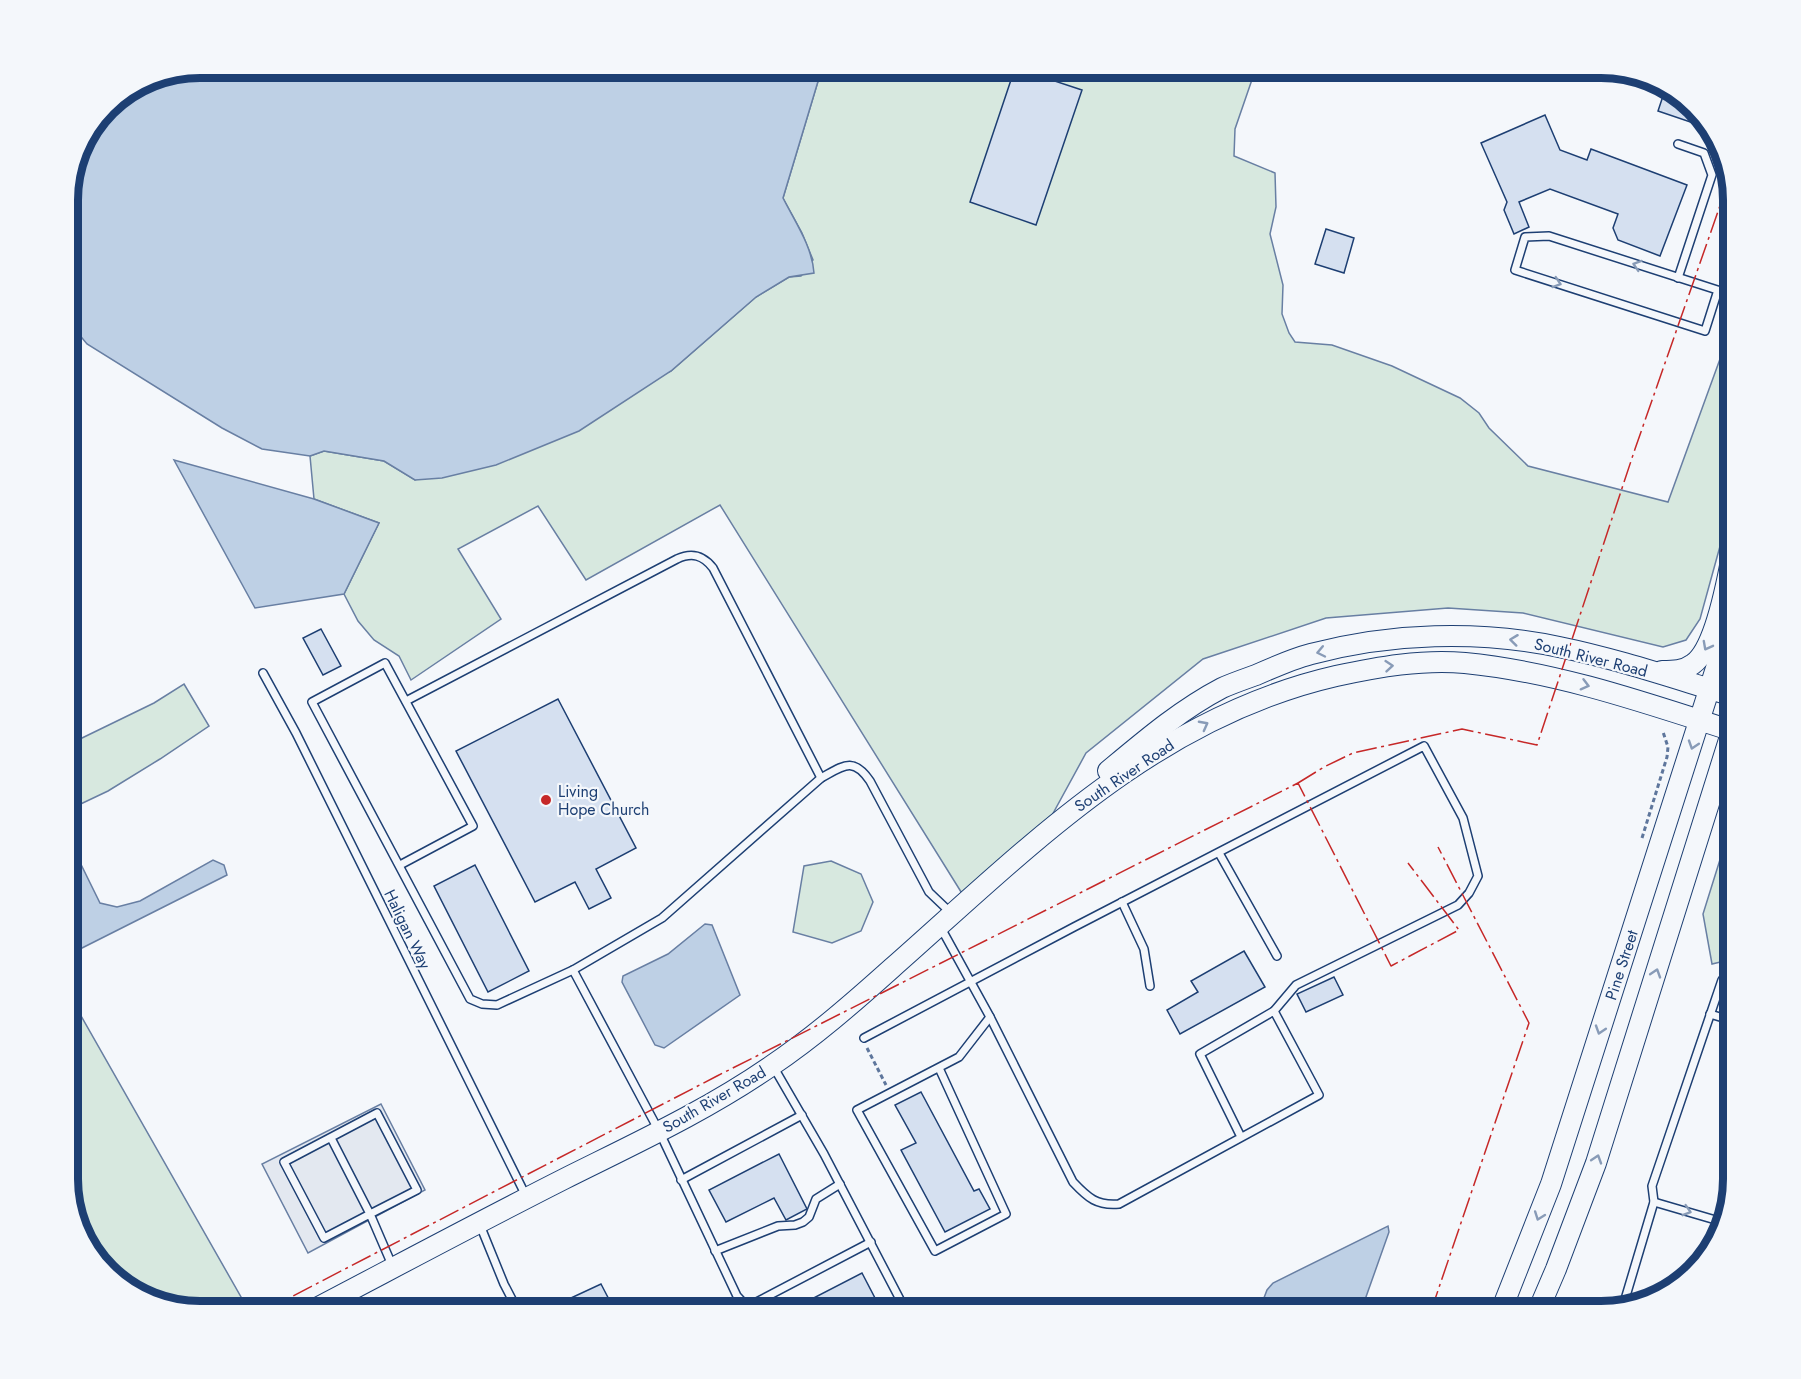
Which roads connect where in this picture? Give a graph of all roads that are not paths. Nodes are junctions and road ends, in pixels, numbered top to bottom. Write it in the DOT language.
graph roads {
  1 [pos="1678,144"];
  2 [pos="1678,278"];
  3 [pos="1718,290"];
  4 [pos="1723,292"];
  5 [pos="1723,594"];
  6 [pos="1723,650"];
  7 [pos="1642,669"];
  8 [pos="263,673"];
  9 [pos="1711,689"];
  10 [pos="1723,693"];
  11 [pos="406,701"];
  12 [pos="1701,720"];
  13 [pos="1723,726"];
  14 [pos="1723,761"];
  15 [pos="821,778"];
  16 [pos="1067,814"];
  17 [pos="1219,853"];
  18 [pos="400,865"];
  19 [pos="1122,902"];
  20 [pos="946,921"];
  21 [pos="1277,956"];
  22 [pos="573,970"];
  23 [pos="1723,980"];
  24 [pos="971,982"];
  25 [pos="1150,986"];
  26 [pos="1274,1011"];
  27 [pos="1710,1014"];
  28 [pos="990,1017"];
  29 [pos="1723,1018"];
  30 [pos="864,1038"];
  31 [pos="773,1065"];
  32 [pos="939,1068"];
  33 [pos="802,1115"];
  34 [pos="659,1131"];
  35 [pos="1241,1137"];
  36 [pos="331,1138"];
  37 [pos="681,1180"];
  38 [pos="840,1184"];
  39 [pos="527,1198"];
  40 [pos="1654,1202"];
  41 [pos="370,1214"];
  42 [pos="1716,1220"];
  43 [pos="480,1222"];
  44 [pos="871,1242"];
  45 [pos="715,1251"];
  46 [pos="393,1268"];
  47 [pos="348,1292"];
  48 [pos="1625,1298"];
  49 [pos="330,1301"];
  50 [pos="353,1301"];
  51 [pos="513,1301"];
  52 [pos="741,1301"];
  53 [pos="764,1301"];
  54 [pos="901,1301"];
  55 [pos="1505,1301"];
  56 [pos="1542,1301"];
  1 -- 2 [label="lane"];
  2 -- 3 [label="lane"];
  2 -- 3 [label="lane, one-way"];
  3 -- 4 [label="lane"];
  5 -- 7 [label="main road, one-way"];
  6 -- 9 [label="main road, Pine Street"];
  7 -- 9 [label="main road, South River Road"];
  7 -- 16 [label="main road, South River Road, one-way"];
  8 -- 39 [label="lane, Haligan Way"];
  9 -- 10 [label="main road, South River Road"];
  9 -- 12 [label="main road, Pine Street"];
  11 -- 15 [label="lane"];
  11 -- 18 [label="lane"];
  11 -- 18 [label="lane"];
  12 -- 13 [label="main road, South River Road"];
  16 -- 12 [label="main road, South River Road, one-way"];
  12 -- 55 [label="main road, Pine Street, one-way"];
  56 -- 14 [label="main road, one-way"];
  15 -- 20 [label="lane"];
  15 -- 22 [label="lane"];
  16 -- 20 [label="main road, South River Road"];
  17 -- 19 [label="lane"];
  17 -- 21 [label="lane"];
  17 -- 26 [label="lane"];
  18 -- 22 [label="lane"];
  19 -- 24 [label="lane"];
  19 -- 25 [label="lane"];
  20 -- 24 [label="lane"];
  20 -- 31 [label="main road, South River Road"];
  22 -- 34 [label="lane"];
  23 -- 27 [label="lane"];
  24 -- 28 [label="lane"];
  24 -- 30 [label="lane"];
  26 -- 35 [label="lane"];
  26 -- 35 [label="lane"];
  27 -- 29 [label="lane"];
  27 -- 40 [label="lane"];
  28 -- 32 [label="lane"];
  28 -- 35 [label="lane"];
  31 -- 33 [label="lane"];
  31 -- 34 [label="main road, South River Road"];
  32 -- 32 [label="lane"];
  33 -- 37 [label="lane"];
  33 -- 38 [label="lane"];
  34 -- 37 [label="lane"];
  34 -- 39 [label="main road, South River Road"];
  36 -- 41 [label="lane"];
  36 -- 41 [label="lane"];
  36 -- 41 [label="lane"];
  37 -- 45 [label="lane"];
  38 -- 44 [label="lane"];
  38 -- 45 [label="lane"];
  39 -- 43 [label="main road, South River Road"];
  40 -- 42 [label="lane, one-way"];
  40 -- 48 [label="lane"];
  41 -- 46 [label="lane"];
  43 -- 46 [label="main road, South River Road"];
  43 -- 51 [label="lane"];
  44 -- 53 [label="lane"];
  44 -- 54 [label="lane"];
  45 -- 52 [label="lane"];
  46 -- 47 [label="main road, South River Road"];
  47 -- 49 [label="main road, South River Road"];
  47 -- 50 [label="lane"];
}
